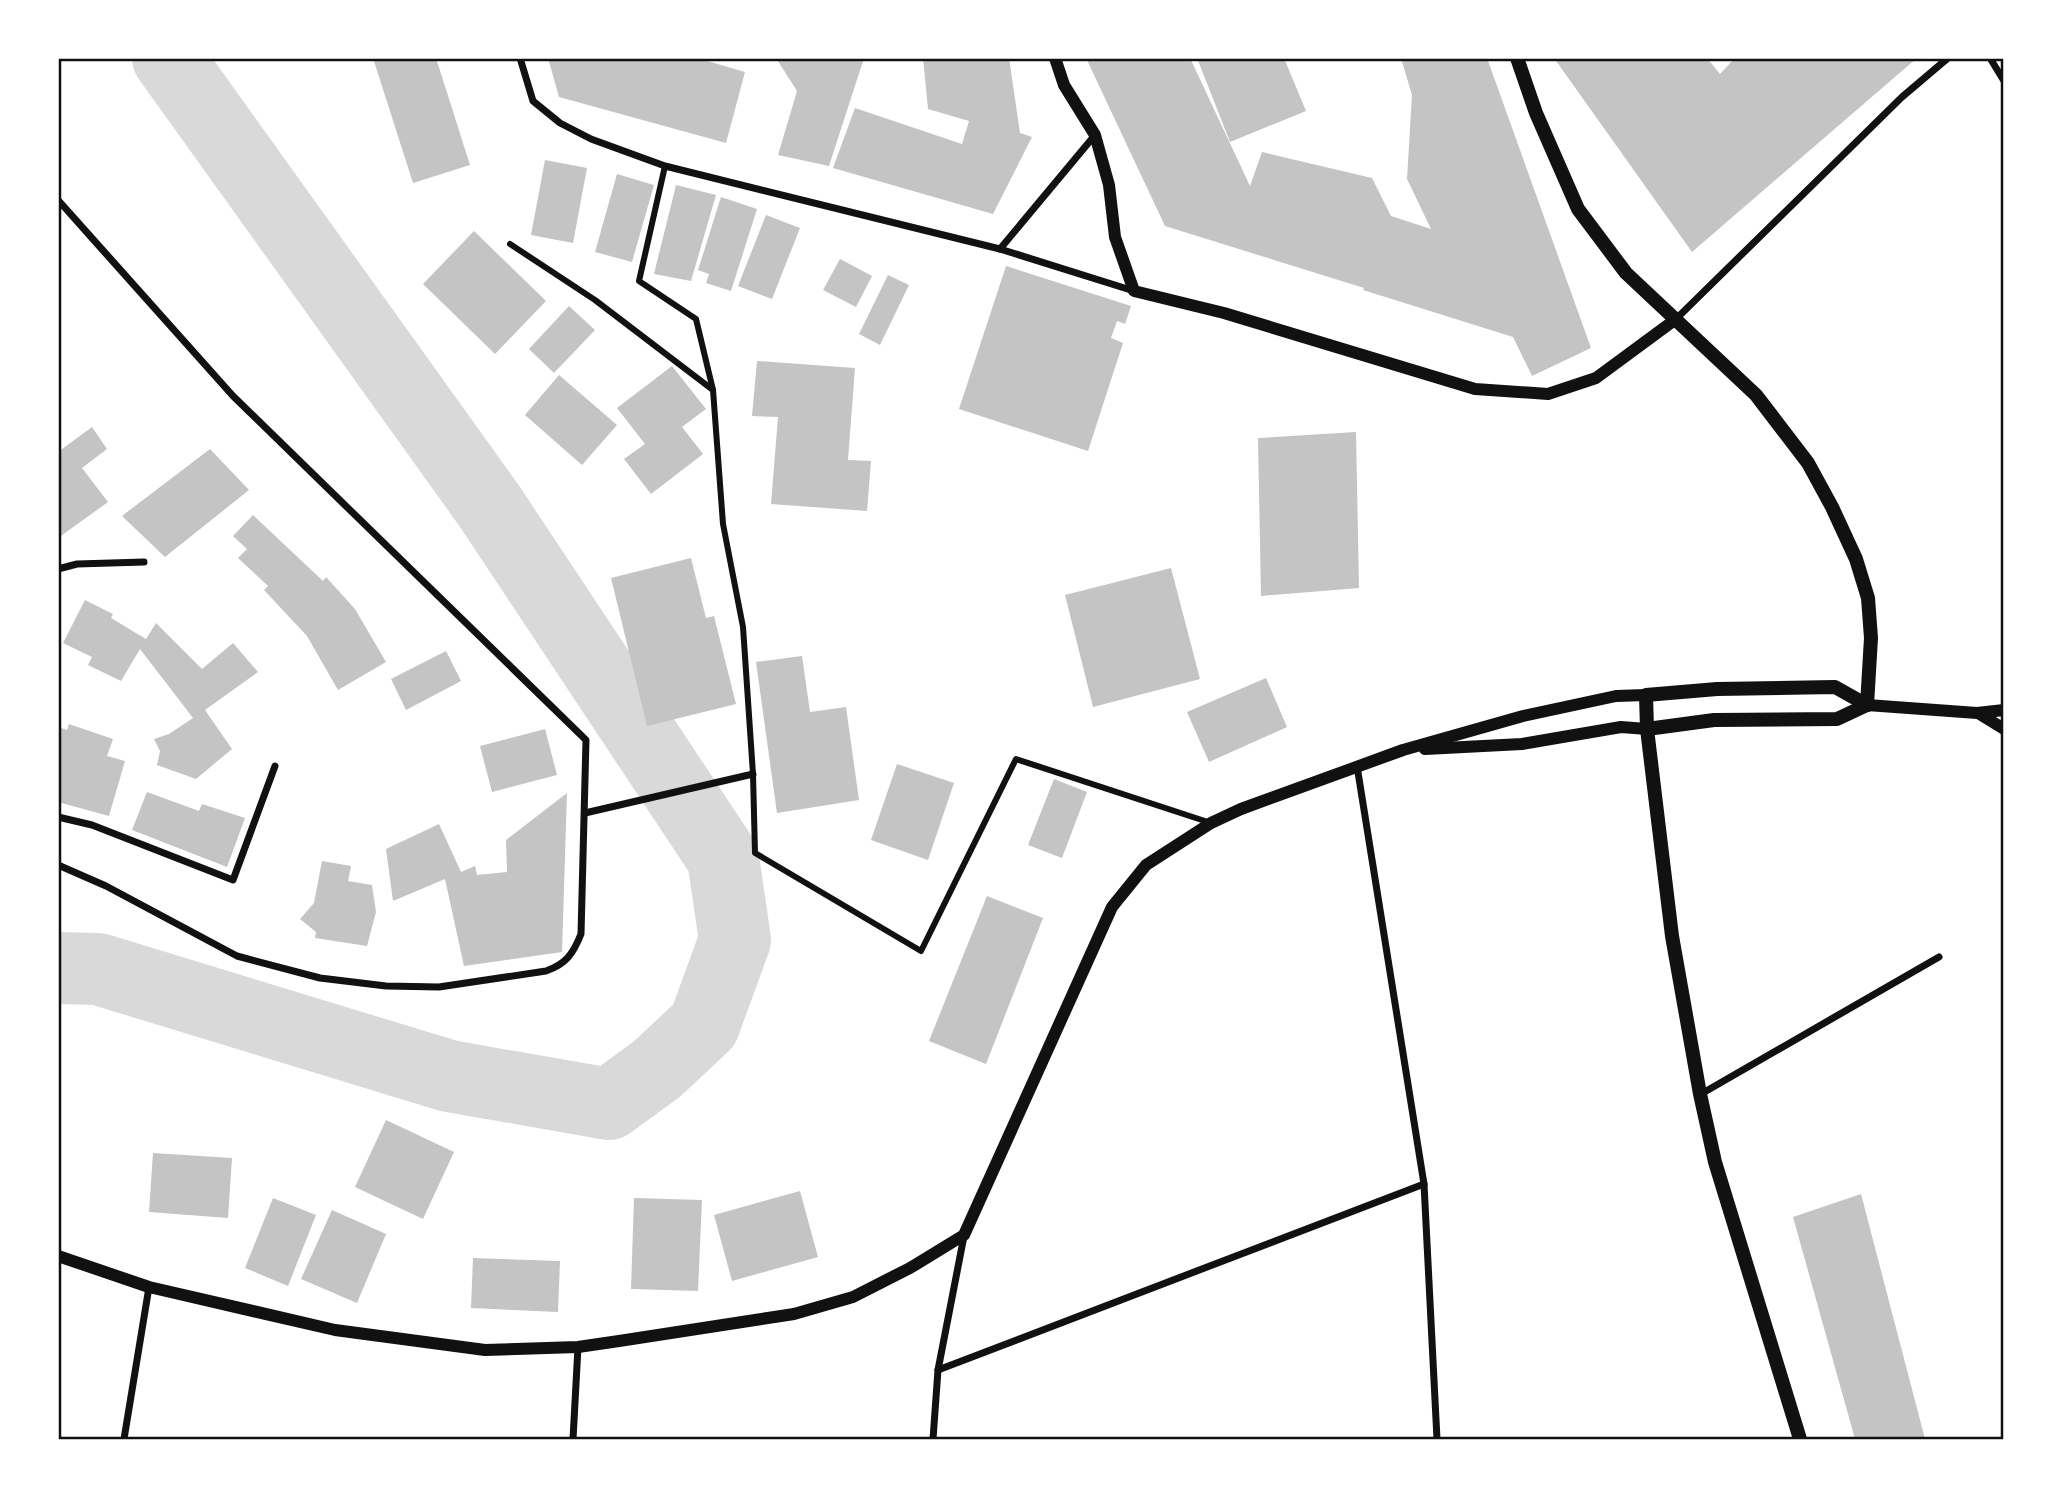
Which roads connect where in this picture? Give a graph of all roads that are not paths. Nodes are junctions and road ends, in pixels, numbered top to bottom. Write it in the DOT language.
graph roads {
  1 [pos="520,58"];
  2 [pos="1055,58"];
  3 [pos="1517,58"];
  4 [pos="1948,58"];
  5 [pos="1990,58"];
  6 [pos="2004,81"];
  7 [pos="1094,135"];
  8 [pos="665,166"];
  9 [pos="58,200"];
  10 [pos="510,244"];
  11 [pos="1000,249"];
  12 [pos="1134,291"];
  13 [pos="1676,319"];
  14 [pos="713,390"];
  15 [pos="144,562"];
  16 [pos="58,569"];
  17 [pos="1646,695"];
  18 [pos="1867,705"];
  19 [pos="2004,710"];
  20 [pos="1977,713"];
  21 [pos="1647,729"];
  22 [pos="2004,729"];
  23 [pos="1403,750"];
  24 [pos="275,766"];
  25 [pos="1357,766"];
  26 [pos="753,774"];
  27 [pos="585,813"];
  28 [pos="58,817"];
  29 [pos="1211,823"];
  30 [pos="58,865"];
  31 [pos="1938,957"];
  32 [pos="1700,1094"];
  33 [pos="1424,1184"];
  34 [pos="964,1235"];
  35 [pos="58,1256"];
  36 [pos="149,1287"];
  37 [pos="578,1347"];
  38 [pos="938,1370"];
  39 [pos="124,1439"];
  40 [pos="573,1439"];
  41 [pos="933,1439"];
  42 [pos="1437,1439"];
  43 [pos="1800,1439"];
  1 -- 8 [label="street"];
  2 -- 7 [label="street"];
  3 -- 13 [label="main road"];
  4 -- 13 [label="street"];
  5 -- 6 [label="street"];
  7 -- 11 [label="street"];
  7 -- 12 [label="street"];
  8 -- 11 [label="street"];
  8 -- 14 [label="street"];
  9 -- 27 [label="street"];
  10 -- 14 [label="street"];
  11 -- 12 [label="street"];
  12 -- 13 [label="street"];
  13 -- 18 [label="main road"];
  14 -- 26 [label="street"];
  15 -- 16 [label="street"];
  17 -- 18 [label="main road"];
  17 -- 21 [label="main road"];
  17 -- 23 [label="street"];
  18 -- 20 [label="street"];
  18 -- 21 [label="main road"];
  19 -- 20 [label="street"];
  20 -- 22 [label="street"];
  21 -- 23 [label="street"];
  21 -- 32 [label="main road"];
  23 -- 25 [label="street"];
  24 -- 28 [label="street"];
  25 -- 29 [label="street"];
  25 -- 33 [label="street"];
  26 -- 27 [label="street"];
  26 -- 29 [label="street"];
  27 -- 30 [label="street"];
  29 -- 34 [label="street"];
  31 -- 32 [label="street"];
  32 -- 43 [label="main road"];
  33 -- 38 [label="street"];
  33 -- 42 [label="street"];
  34 -- 37 [label="street"];
  34 -- 38 [label="street"];
  35 -- 36 [label="street"];
  36 -- 37 [label="street"];
  36 -- 39 [label="street"];
  37 -- 40 [label="street"];
  38 -- 41 [label="street"];
}
